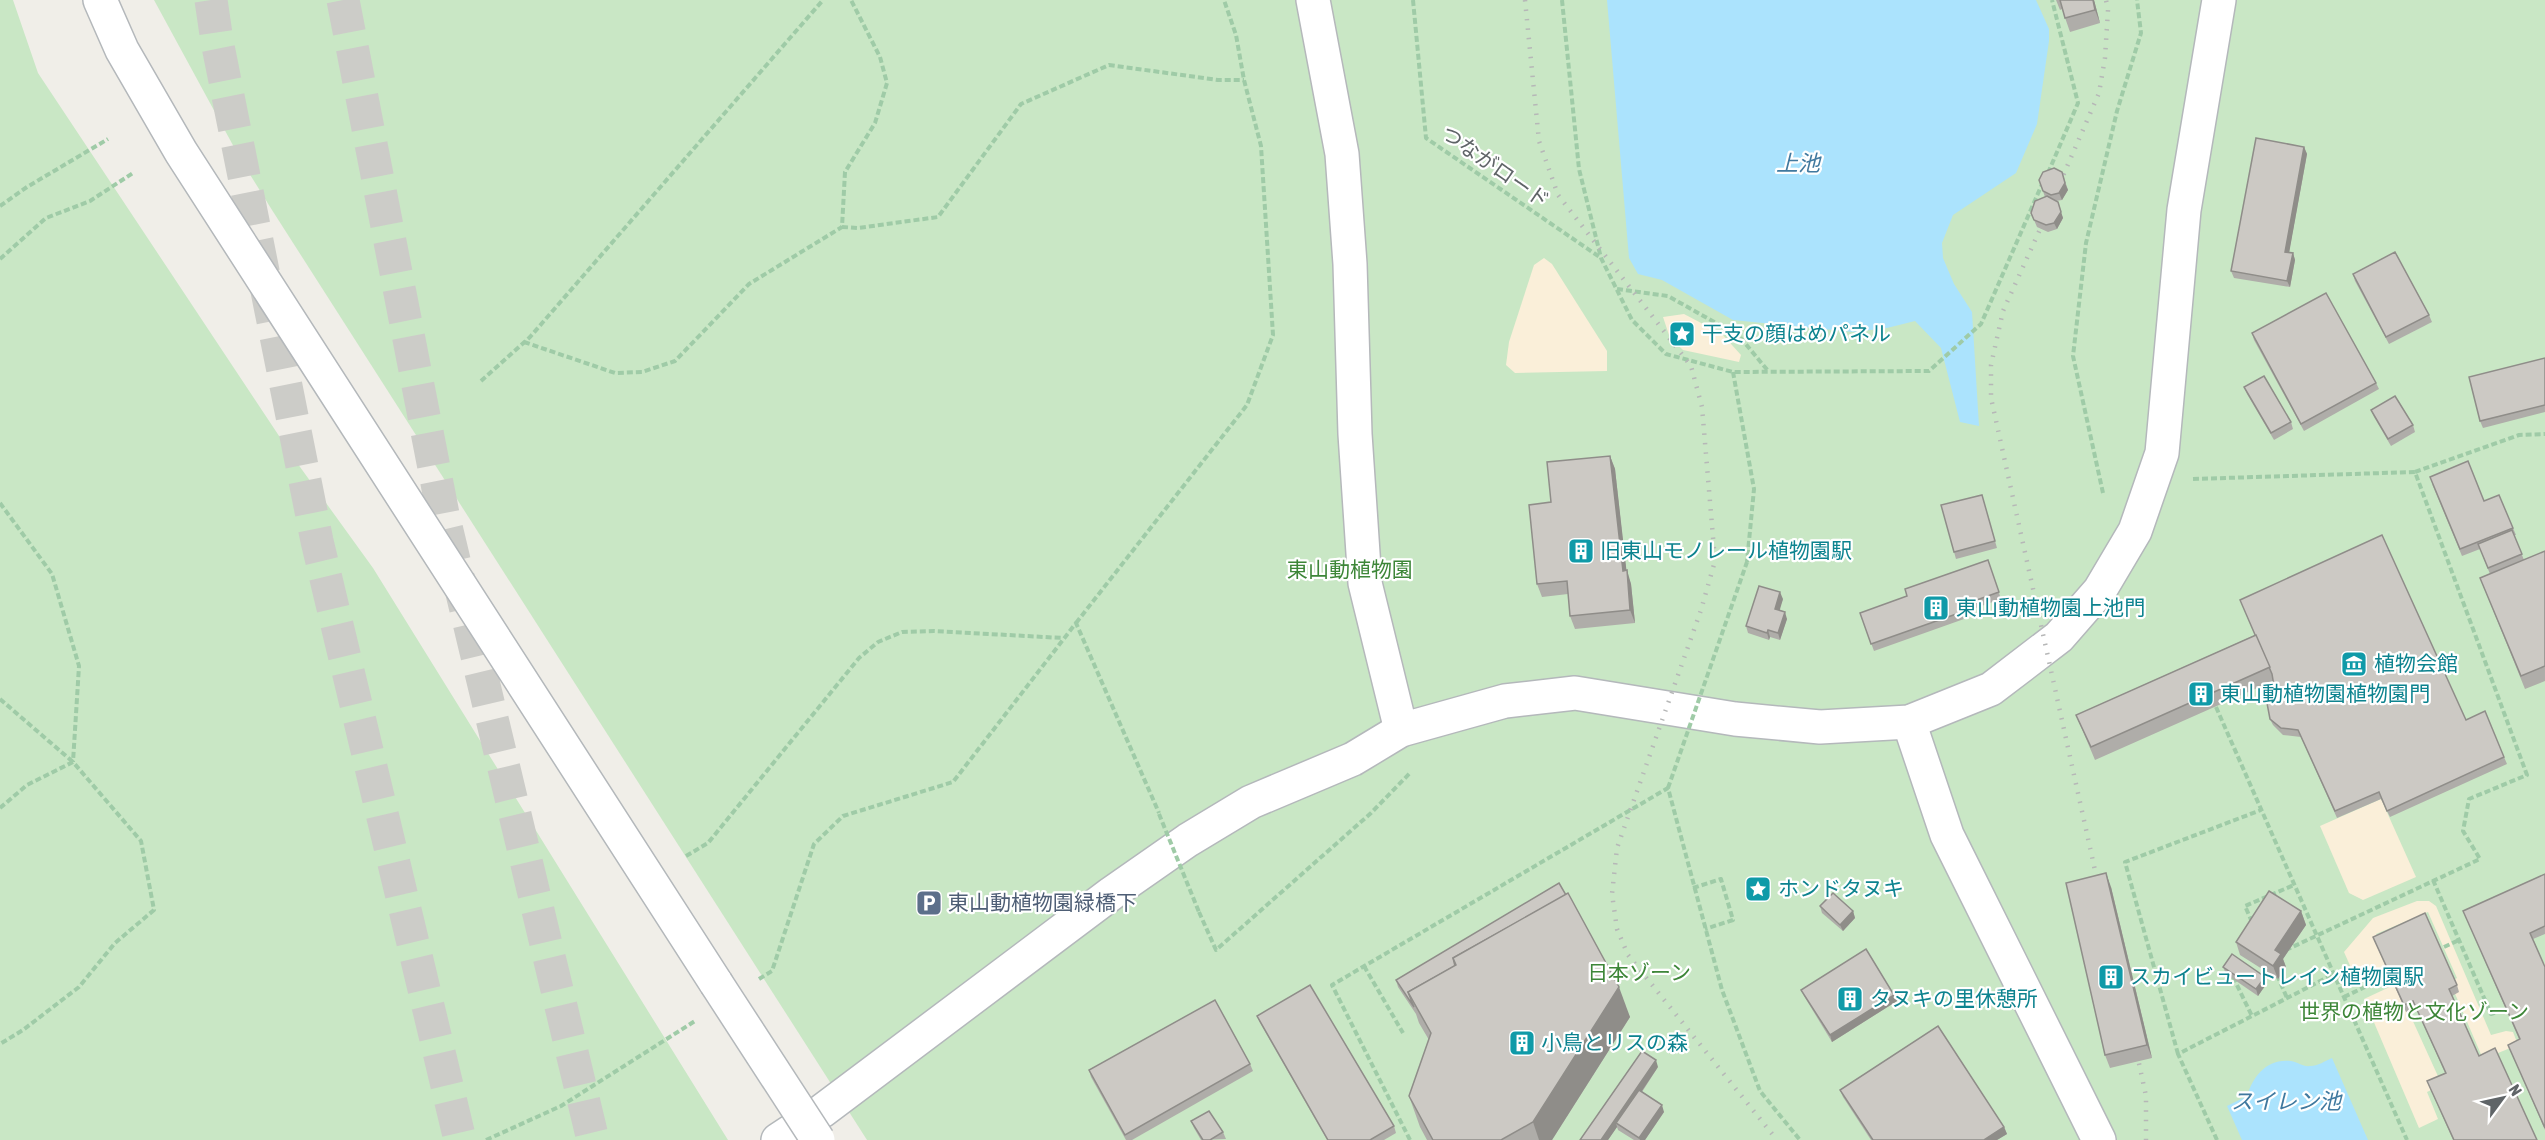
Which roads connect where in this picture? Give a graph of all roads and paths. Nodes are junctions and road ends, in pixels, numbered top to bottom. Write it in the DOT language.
graph roads {
  1 [pos="100,0"];
  2 [pos="823,0"];
  3 [pos="851,0"];
  4 [pos="1224,0"];
  5 [pos="1313,0"];
  6 [pos="1413,0"];
  7 [pos="1562,0"];
  8 [pos="2052,0"];
  9 [pos="2137,0"];
  10 [pos="2219,0"];
  11 [pos="1244,80"];
  12 [pos="108,139"];
  13 [pos="133,173"];
  14 [pos="0,206"];
  15 [pos="842,226"];
  16 [pos="1601,258"];
  17 [pos="0,260"];
  18 [pos="1617,289"];
  19 [pos="524,342"];
  20 [pos="1733,372"];
  21 [pos="1769,372"];
  22 [pos="481,381"];
  23 [pos="2545,434"];
  24 [pos="2415,472"];
  25 [pos="2153,480"];
  26 [pos="2103,493"];
  27 [pos="0,503"];
  28 [pos="1076,623"];
  29 [pos="1064,638"];
  30 [pos="0,699"];
  31 [pos="2216,707"];
  32 [pos="1909,722"];
  33 [pos="1401,730"];
  34 [pos="73,762"];
  35 [pos="1417,766"];
  36 [pos="1668,788"];
  37 [pos="0,808"];
  38 [pos="2261,810"];
  39 [pos="686,856"];
  40 [pos="2433,880"];
  41 [pos="2294,885"];
  42 [pos="1693,888"];
  43 [pos="2254,927"];
  44 [pos="1705,929"];
  45 [pos="2316,935"];
  46 [pos="2459,940"];
  47 [pos="2444,947"];
  48 [pos="2278,953"];
  49 [pos="1364,966"];
  50 [pos="2274,968"];
  51 [pos="2242,971"];
  52 [pos="2334,974"];
  53 [pos="2391,975"];
  54 [pos="754,983"];
  55 [pos="2344,996"];
  56 [pos="2287,998"];
  57 [pos="2503,1010"];
  58 [pos="2252,1016"];
  59 [pos="699,1018"];
  60 [pos="1403,1033"];
  61 [pos="0,1044"];
  62 [pos="2178,1054"];
  63 [pos="486,1140"];
  64 [pos="778,1140"];
  65 [pos="818,1140"];
  66 [pos="1410,1140"];
  67 [pos="1800,1140"];
  68 [pos="2099,1140"];
  69 [pos="2217,1140"];
  70 [pos="2407,1140"];
  1 -- 65 [label="street, bridge"];
  2 -- 19 [label="path"];
  3 -- 15 [label="path"];
  4 -- 11 [label="path"];
  5 -- 33 [label="street"];
  6 -- 16 [label="path, つながロード"];
  7 -- 16 [label="path"];
  8 -- 21 [label="path"];
  9 -- 26 [label="path"];
  10 -- 25 [label="street"];
  11 -- 15 [label="path"];
  11 -- 28 [label="path"];
  12 -- 14 [label="path"];
  13 -- 17 [label="path"];
  15 -- 19 [label="path"];
  16 -- 18 [label="path"];
  18 -- 20 [label="path"];
  18 -- 21 [label="path"];
  19 -- 22 [label="path"];
  20 -- 21 [label="path"];
  20 -- 36 [label="path, bridge"];
  23 -- 24 [label="path"];
  24 -- 25 [label="path"];
  24 -- 40 [label="path"];
  25 -- 32 [label="street"];
  27 -- 34 [label="path"];
  28 -- 29 [label="path"];
  28 -- 35 [label="path, bridge"];
  29 -- 39 [label="path"];
  29 -- 54 [label="path"];
  30 -- 34 [label="path"];
  31 -- 38 [label="path"];
  32 -- 33 [label="street"];
  32 -- 68 [label="street"];
  33 -- 64 [label="street"];
  34 -- 37 [label="path"];
  34 -- 61 [label="path"];
  36 -- 42 [label="path"];
  36 -- 49 [label="path"];
  38 -- 41 [label="path"];
  38 -- 62 [label="path"];
  40 -- 45 [label="path"];
  40 -- 46 [label="path"];
  41 -- 43 [label="path"];
  41 -- 45 [label="path"];
  42 -- 44 [label="path"];
  42 -- 44 [label="path"];
  44 -- 67 [label="path"];
  45 -- 48 [label="path"];
  45 -- 52 [label="path"];
  46 -- 47 [label="path"];
  46 -- 57 [label="path"];
  49 -- 60 [label="path"];
  49 -- 66 [label="path"];
  50 -- 56 [label="path"];
  51 -- 58 [label="path"];
  52 -- 55 [label="path"];
  52 -- 56 [label="path"];
  53 -- 55 [label="path"];
  55 -- 70 [label="path"];
  56 -- 58 [label="path"];
  58 -- 62 [label="path"];
  59 -- 63 [label="path"];
  62 -- 69 [label="path"];
}
